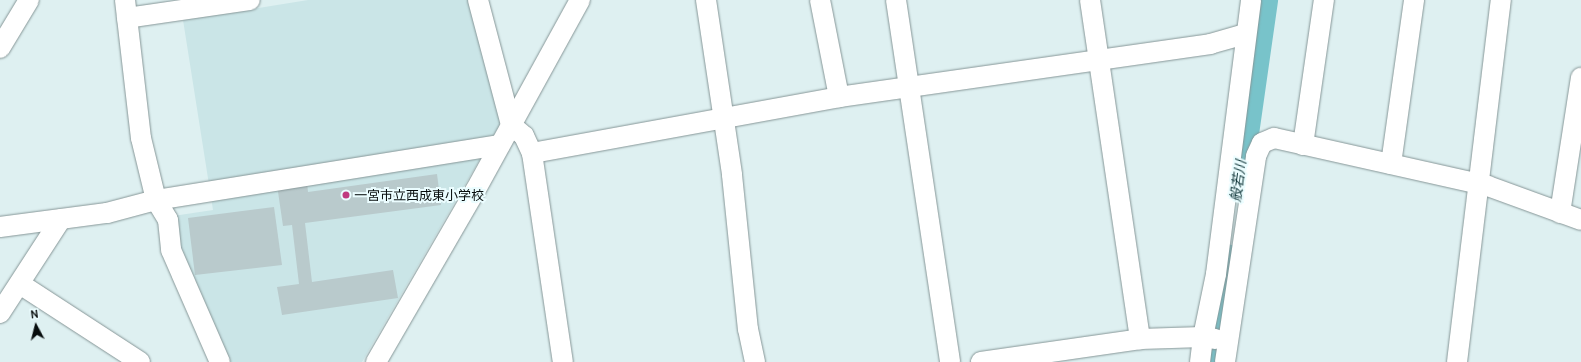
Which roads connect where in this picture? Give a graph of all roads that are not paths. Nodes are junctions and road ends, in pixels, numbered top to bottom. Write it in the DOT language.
graph roads {
  1 [pos="30,0"];
  2 [pos="250,0"];
  3 [pos="478,0"];
  4 [pos="580,0"];
  5 [pos="706,0"];
  6 [pos="820,0"];
  7 [pos="896,0"];
  8 [pos="1090,0"];
  9 [pos="1251,0"];
  10 [pos="1324,0"];
  11 [pos="1414,0"];
  12 [pos="1501,0"];
  13 [pos="126,9"];
  14 [pos="1246,34"];
  15 [pos="0,48"];
  16 [pos="1099,60"];
  17 [pos="1581,78"];
  18 [pos="908,88"];
  19 [pos="839,98"];
  20 [pos="723,117"];
  21 [pos="511,125"];
  22 [pos="500,145"];
  23 [pos="1303,145"];
  24 [pos="532,153"];
  25 [pos="1391,164"];
  26 [pos="1478,184"];
  27 [pos="156,200"];
  28 [pos="1560,213"];
  29 [pos="61,219"];
  30 [pos="1581,220"];
  31 [pos="0,227"];
  32 [pos="20,284"];
  33 [pos="0,313"];
  34 [pos="1140,338"];
  35 [pos="1215,339"];
  36 [pos="140,362"];
  37 [pos="220,362"];
  38 [pos="376,362"];
  39 [pos="563,362"];
  40 [pos="755,362"];
  41 [pos="950,362"];
  42 [pos="981,362"];
  43 [pos="1200,362"];
  44 [pos="1225,362"];
  45 [pos="1457,362"];
  1 -- 15 [label="street"];
  2 -- 13 [label="street"];
  3 -- 21 [label="street"];
  4 -- 21 [label="street"];
  5 -- 20 [label="street"];
  6 -- 19 [label="street"];
  7 -- 18 [label="street"];
  8 -- 16 [label="street"];
  9 -- 14 [label="street"];
  10 -- 23 [label="street"];
  11 -- 25 [label="street"];
  12 -- 26 [label="street"];
  13 -- 27 [label="street"];
  14 -- 16 [label="street"];
  14 -- 35 [label="street"];
  16 -- 18 [label="street"];
  16 -- 34 [label="street"];
  17 -- 28 [label="street"];
  18 -- 19 [label="street"];
  18 -- 41 [label="street"];
  19 -- 20 [label="street"];
  20 -- 24 [label="street"];
  20 -- 40 [label="street"];
  21 -- 22 [label="street"];
  21 -- 24 [label="street"];
  22 -- 27 [label="street"];
  22 -- 38 [label="street"];
  23 -- 25 [label="street"];
  23 -- 35 [label="street"];
  24 -- 39 [label="street"];
  25 -- 26 [label="street"];
  26 -- 28 [label="street"];
  26 -- 45 [label="street"];
  27 -- 29 [label="street"];
  27 -- 37 [label="street"];
  28 -- 30 [label="street"];
  29 -- 31 [label="street"];
  29 -- 32 [label="street"];
  32 -- 33 [label="street"];
  32 -- 36 [label="street"];
  34 -- 35 [label="street"];
  34 -- 42 [label="street"];
  35 -- 43 [label="street"];
  35 -- 44 [label="street"];
}
